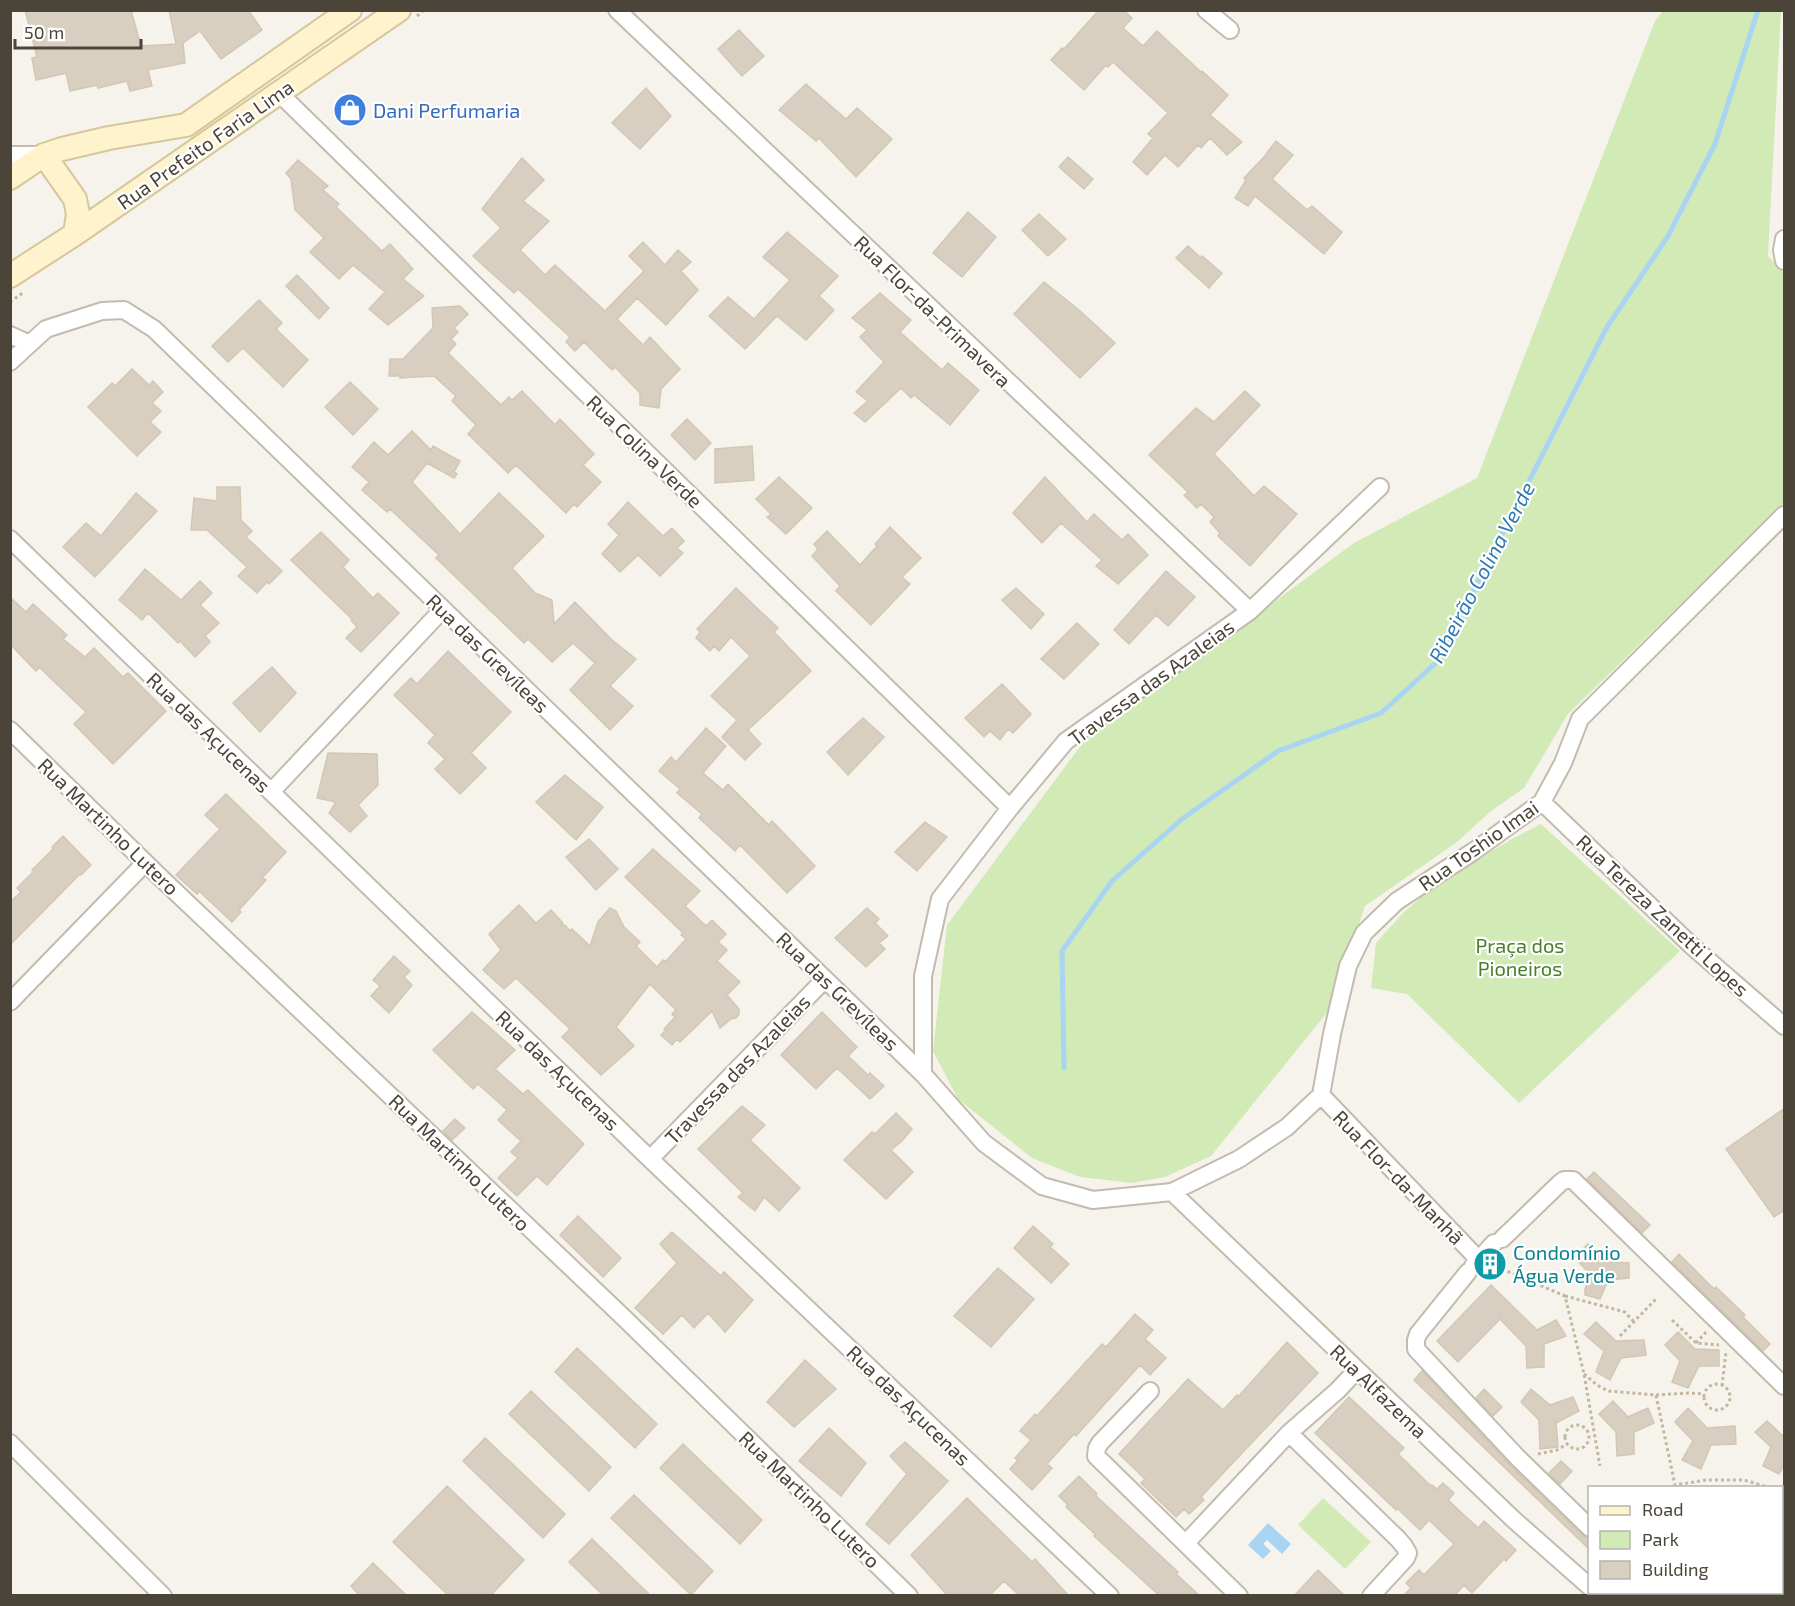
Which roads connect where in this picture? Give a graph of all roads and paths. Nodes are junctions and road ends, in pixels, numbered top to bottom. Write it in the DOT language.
graph roads {
  1 [pos="350,10"];
  2 [pos="399,10"];
  3 [pos="617,10"];
  4 [pos="1206,10"];
  5 [pos="1230,30"];
  6 [pos="279,93"];
  7 [pos="10,155"];
  8 [pos="44,155"];
  9 [pos="10,178"];
  10 [pos="75,234"];
  11 [pos="10,276"];
  12 [pos="10,335"];
  13 [pos="30,344"];
  14 [pos="10,362"];
  15 [pos="1380,487"];
  16 [pos="1785,514"];
  17 [pos="10,539"];
  18 [pos="443,609"];
  19 [pos="1250,611"];
  20 [pos="10,730"];
  21 [pos="271,792"];
  22 [pos="1542,802"];
  23 [pos="1010,808"];
  24 [pos="146,862"];
  25 [pos="825,979"];
  26 [pos="10,1002"];
  27 [pos="1785,1026"];
  28 [pos="922,1074"];
  29 [pos="1321,1095"];
  30 [pos="650,1159"];
  31 [pos="1172,1192"];
  32 [pos="1473,1266"];
  33 [pos="1502,1269"];
  34 [pos="1565,1296"];
  35 [pos="1656,1299"];
  36 [pos="1671,1320"];
  37 [pos="1634,1322"];
  38 [pos="1620,1336"];
  39 [pos="1357,1370"];
  40 [pos="1584,1374"];
  41 [pos="1722,1386"];
  42 [pos="1785,1386"];
  43 [pos="1150,1390"];
  44 [pos="1704,1394"];
  45 [pos="1656,1395"];
  46 [pos="1289,1433"];
  47 [pos="10,1443"];
  48 [pos="1567,1444"];
  49 [pos="1518,1458"];
  50 [pos="1600,1466"];
  51 [pos="1744,1480"];
  52 [pos="1746,1486"];
  53 [pos="1764,1486"];
  54 [pos="1588,1526"];
  55 [pos="1186,1543"];
  56 [pos="1588,1585"];
  57 [pos="163,1596"];
  58 [pos="909,1596"];
  59 [pos="1110,1596"];
  60 [pos="1239,1596"];
  61 [pos="1371,1596"];
  1 -- 8 [label="main road, Rua Prefeito Faria Lima"];
  2 -- 6 [label="main road, Rua Prefeito Faria Lima"];
  3 -- 19 [label="street, Rua Flor-da-Primavera"];
  4 -- 5 [label="street"];
  6 -- 10 [label="main road, Rua Prefeito Faria Lima"];
  6 -- 23 [label="street, Rua Colina Verde"];
  7 -- 8 [label="street"];
  8 -- 9 [label="main road, Rua Prefeito Faria Lima"];
  8 -- 10 [label="main road"];
  10 -- 11 [label="main road, Rua Prefeito Faria Lima"];
  12 -- 13 [label="street"];
  13 -- 14 [label="street, Rua das Grevíleas"];
  13 -- 18 [label="street, Rua das Grevíleas"];
  15 -- 19 [label="street, Travessa das Azaleias"];
  16 -- 22 [label="street, Rua Toshio Imai"];
  17 -- 21 [label="street, Rua das Açucenas"];
  18 -- 21 [label="street"];
  18 -- 25 [label="street, Rua das Grevíleas"];
  19 -- 23 [label="street, Travessa das Azaleias"];
  20 -- 24 [label="street, Rua Martinho Lutero"];
  21 -- 30 [label="street, Rua das Açucenas"];
  22 -- 27 [label="street, Rua Tereza Zanetti Lopes"];
  22 -- 29 [label="street, Rua Toshio Imai"];
  23 -- 28 [label="street, Travessa das Azaleias"];
  24 -- 26 [label="street"];
  24 -- 58 [label="street, Rua Martinho Lutero"];
  25 -- 28 [label="street, Rua das Grevíleas"];
  25 -- 30 [label="street, Travessa das Azaleias"];
  28 -- 31 [label="street, Rua das Grevíleas"];
  29 -- 31 [label="street, Rua das Grevíleas"];
  29 -- 32 [label="street, Rua Flor-da-Manhã"];
  30 -- 59 [label="street, Rua das Açucenas"];
  31 -- 39 [label="street, Rua Alfazema"];
  32 -- 42 [label="street"];
  32 -- 49 [label="street"];
  33 -- 34 [label="path"];
  34 -- 37 [label="path"];
  34 -- 40 [label="path"];
  35 -- 37 [label="path"];
  36 -- 41 [label="path"];
  37 -- 38 [label="path"];
  39 -- 46 [label="street"];
  39 -- 56 [label="street, Rua Alfazema"];
  40 -- 45 [label="path"];
  40 -- 50 [label="path"];
  41 -- 44 [label="path"];
  41 -- 44 [label="path"];
  43 -- 55 [label="street"];
  44 -- 45 [label="path"];
  45 -- 51 [label="path"];
  46 -- 55 [label="street"];
  46 -- 61 [label="street"];
  47 -- 57 [label="street"];
  48 -- 48 [label="path"];
  48 -- 49 [label="path"];
  49 -- 54 [label="street"];
  51 -- 52 [label="path"];
  51 -- 53 [label="path"];
  55 -- 60 [label="street"];
}
